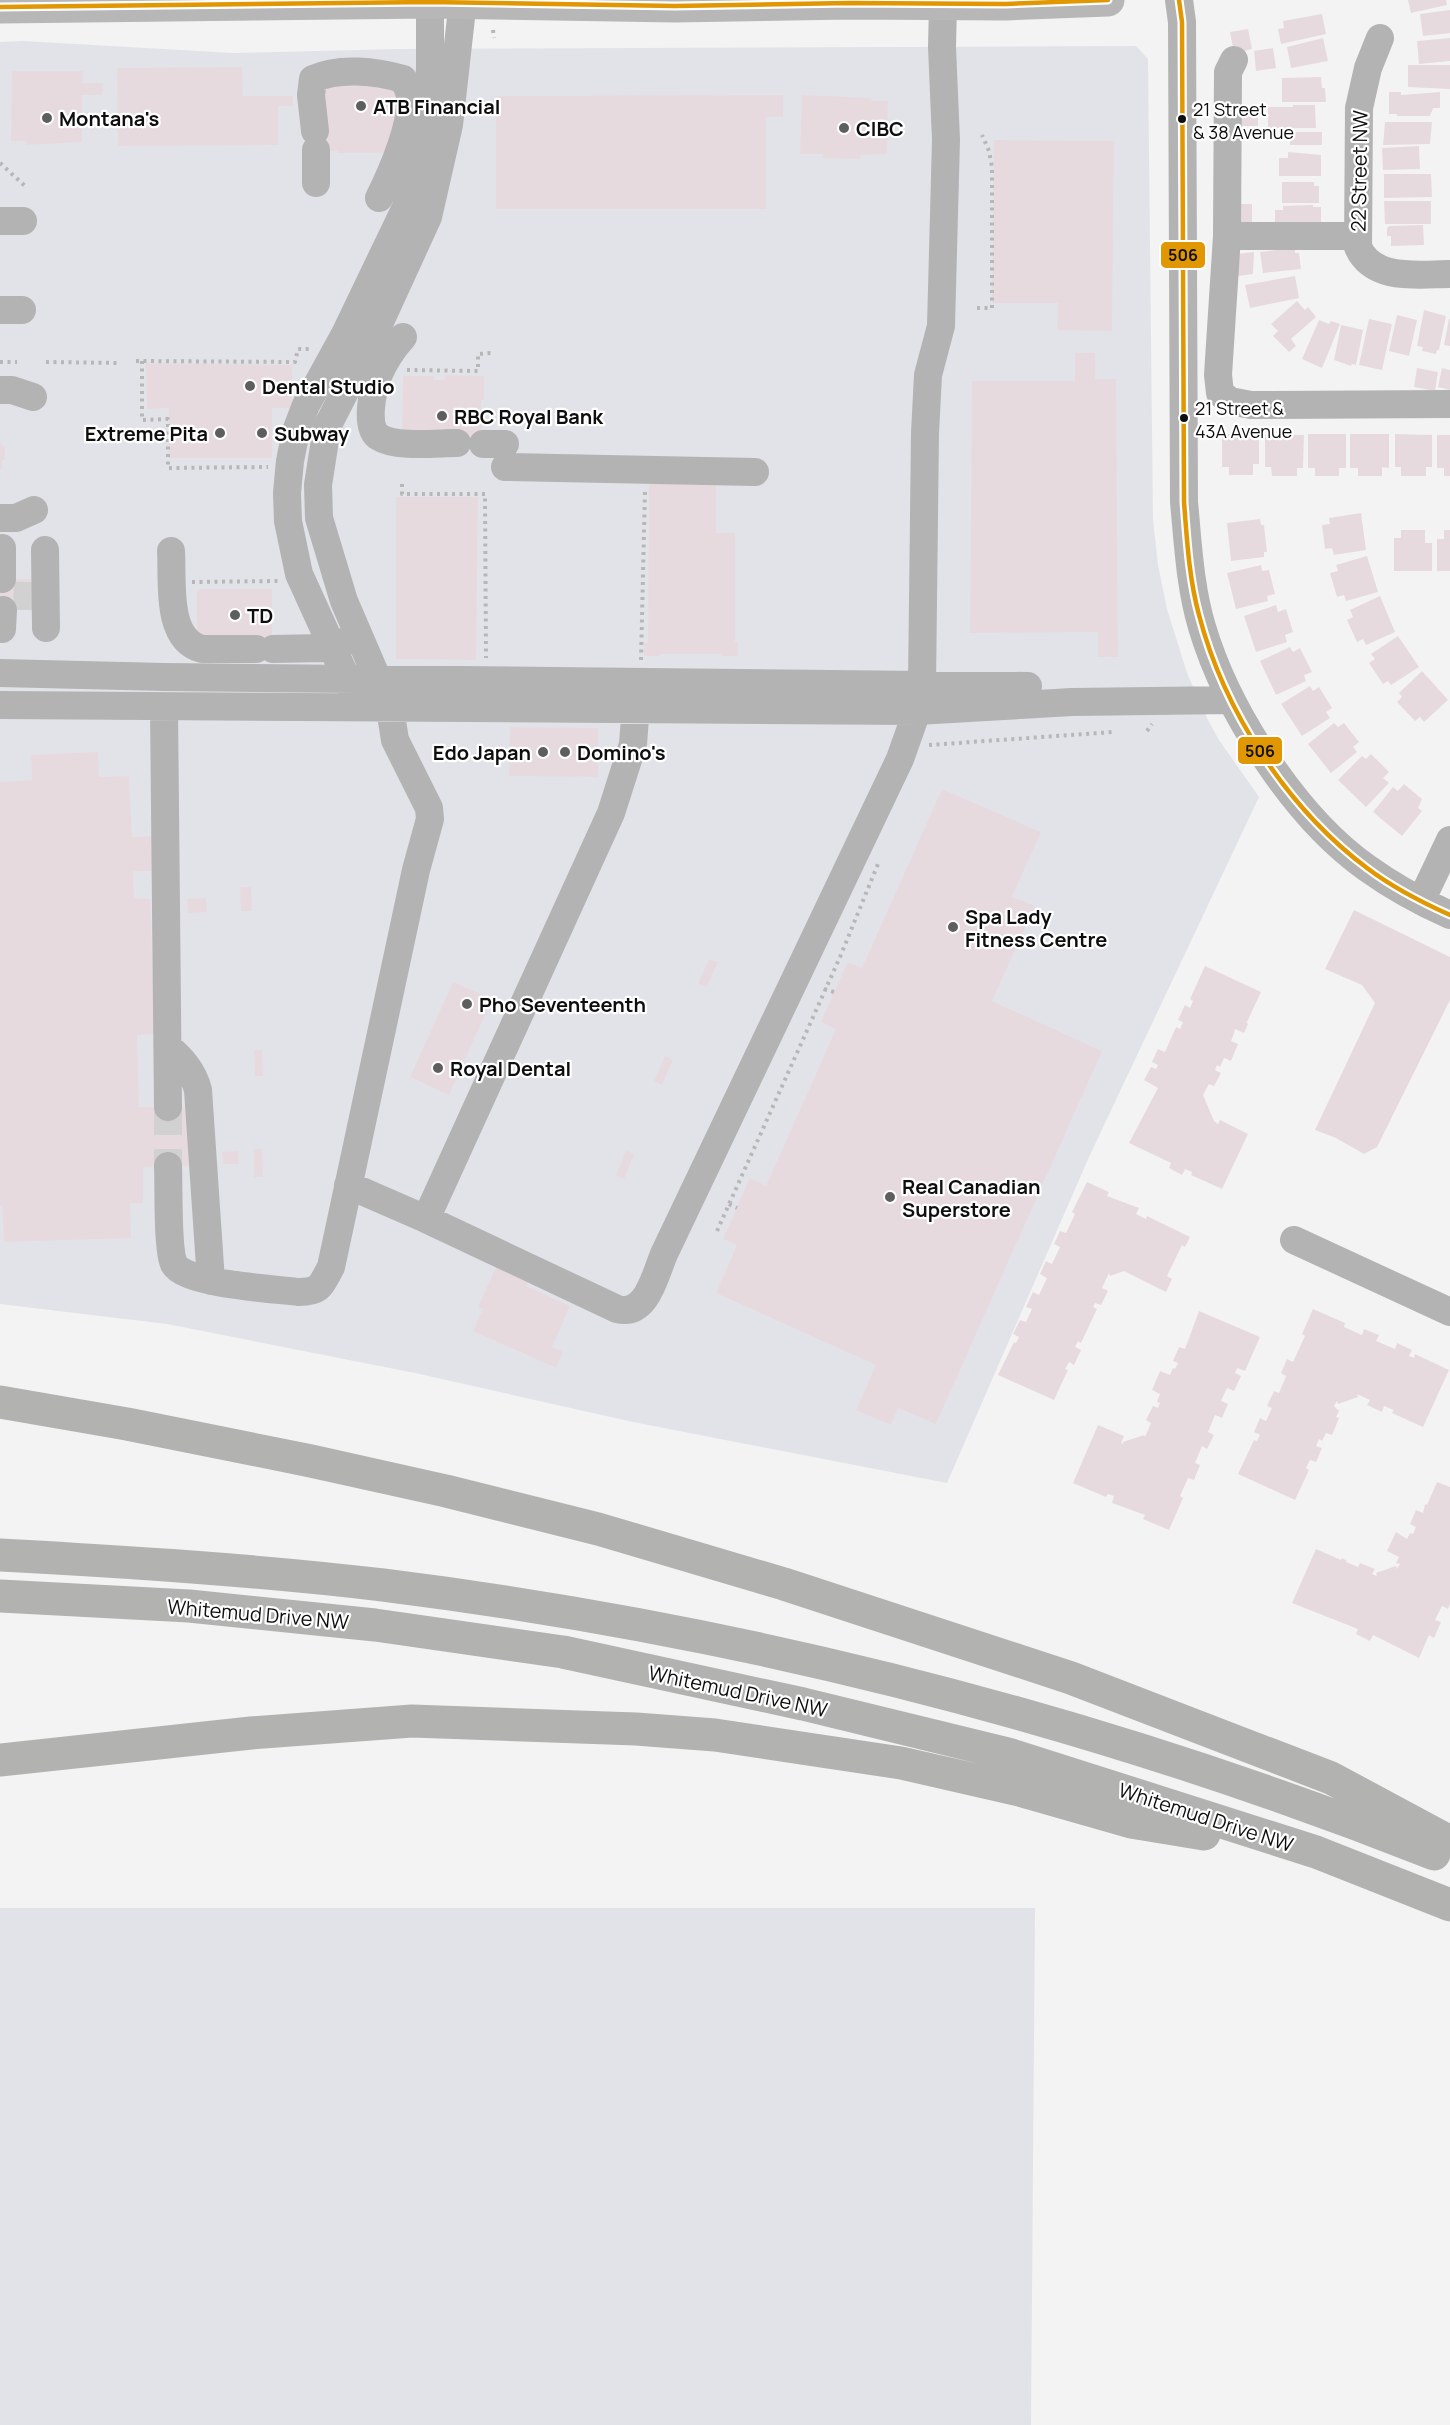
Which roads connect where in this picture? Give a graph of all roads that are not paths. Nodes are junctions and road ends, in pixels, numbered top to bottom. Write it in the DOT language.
graph roads {
  1 [pos="1108,0"];
  2 [pos="1179,0"];
  3 [pos="429,1"];
  4 [pos="463,1"];
  5 [pos="943,3"];
  6 [pos="0,7"];
  7 [pos="1380,38"];
  8 [pos="1234,60"];
  9 [pos="316,183"];
  10 [pos="379,198"];
  11 [pos="1227,236"];
  12 [pos="1357,236"];
  13 [pos="1450,274"];
  14 [pos="403,349"];
  15 [pos="0,390"];
  16 [pos="0,401"];
  17 [pos="1450,404"];
  18 [pos="755,472"];
  19 [pos="34,510"];
  20 [pos="1,512"];
  21 [pos="171,551"];
  22 [pos="15,579"];
  23 [pos="21,621"];
  24 [pos="359,635"];
  25 [pos="332,647"];
  26 [pos="0,673"];
  27 [pos="639,675"];
  28 [pos="346,679"];
  29 [pos="376,679"];
  30 [pos="1228,693"];
  31 [pos="919,698"];
  32 [pos="0,705"];
  33 [pos="164,707"];
  34 [pos="360,708"];
  35 [pos="390,708"];
  36 [pos="637,710"];
  37 [pos="396,740"];
  38 [pos="1450,840"];
  39 [pos="1421,901"];
  40 [pos="1450,915"];
  41 [pos="168,1047"];
  42 [pos="168,1107"];
  43 [pos="168,1166"];
  44 [pos="348,1185"];
  45 [pos="426,1219"];
  46 [pos="1294,1239"];
  47 [pos="198,1277"];
  48 [pos="1450,1312"];
  49 [pos="0,1402"];
  50 [pos="0,1554"];
  51 [pos="0,1596"];
  52 [pos="251,1733"];
  53 [pos="0,1744"];
  54 [pos="0,1760"];
  55 [pos="1450,1842"];
  56 [pos="1316,1852"];
  57 [pos="1450,1860"];
  58 [pos="1450,1905"];
  1 -- 5 [label="main road"];
  2 -- 30 [label="street"];
  3 -- 4 [label="main road"];
  3 -- 6 [label="main road"];
  3 -- 25 [label="street"];
  4 -- 5 [label="main road"];
  4 -- 24 [label="street"];
  5 -- 31 [label="street"];
  7 -- 12 [label="street, 22 Street NW"];
  8 -- 11 [label="street"];
  9 -- 10 [label="street"];
  11 -- 12 [label="street"];
  11 -- 17 [label="street"];
  12 -- 13 [label="street, 22 Street NW"];
  14 -- 18 [label="street"];
  15 -- 16 [label="street"];
  19 -- 20 [label="street"];
  21 -- 25 [label="street"];
  22 -- 23 [label="street"];
  24 -- 25 [label="street"];
  24 -- 29 [label="street"];
  25 -- 28 [label="street"];
  26 -- 28 [label="street"];
  27 -- 29 [label="street"];
  27 -- 31 [label="street"];
  27 -- 36 [label="street"];
  28 -- 29 [label="street"];
  28 -- 34 [label="street"];
  29 -- 35 [label="street"];
  30 -- 31 [label="street"];
  30 -- 39 [label="street"];
  31 -- 36 [label="street"];
  31 -- 45 [label="street"];
  32 -- 33 [label="street"];
  33 -- 34 [label="street"];
  33 -- 41 [label="street"];
  34 -- 35 [label="street"];
  34 -- 37 [label="street"];
  35 -- 36 [label="street"];
  35 -- 37 [label="street"];
  36 -- 45 [label="street"];
  37 -- 44 [label="street"];
  38 -- 39 [label="street"];
  39 -- 40 [label="street"];
  41 -- 42 [label="street"];
  41 -- 47 [label="street"];
  43 -- 47 [label="street"];
  44 -- 45 [label="street"];
  44 -- 47 [label="street"];
  46 -- 48 [label="street"];
  49 -- 55 [label="highway"];
  50 -- 57 [label="highway, Whitemud Drive NW"];
  51 -- 56 [label="highway, Whitemud Drive NW"];
  52 -- 53 [label="highway"];
  52 -- 54 [label="highway"];
  52 -- 56 [label="highway"];
  56 -- 58 [label="highway, Whitemud Drive NW"];
}
